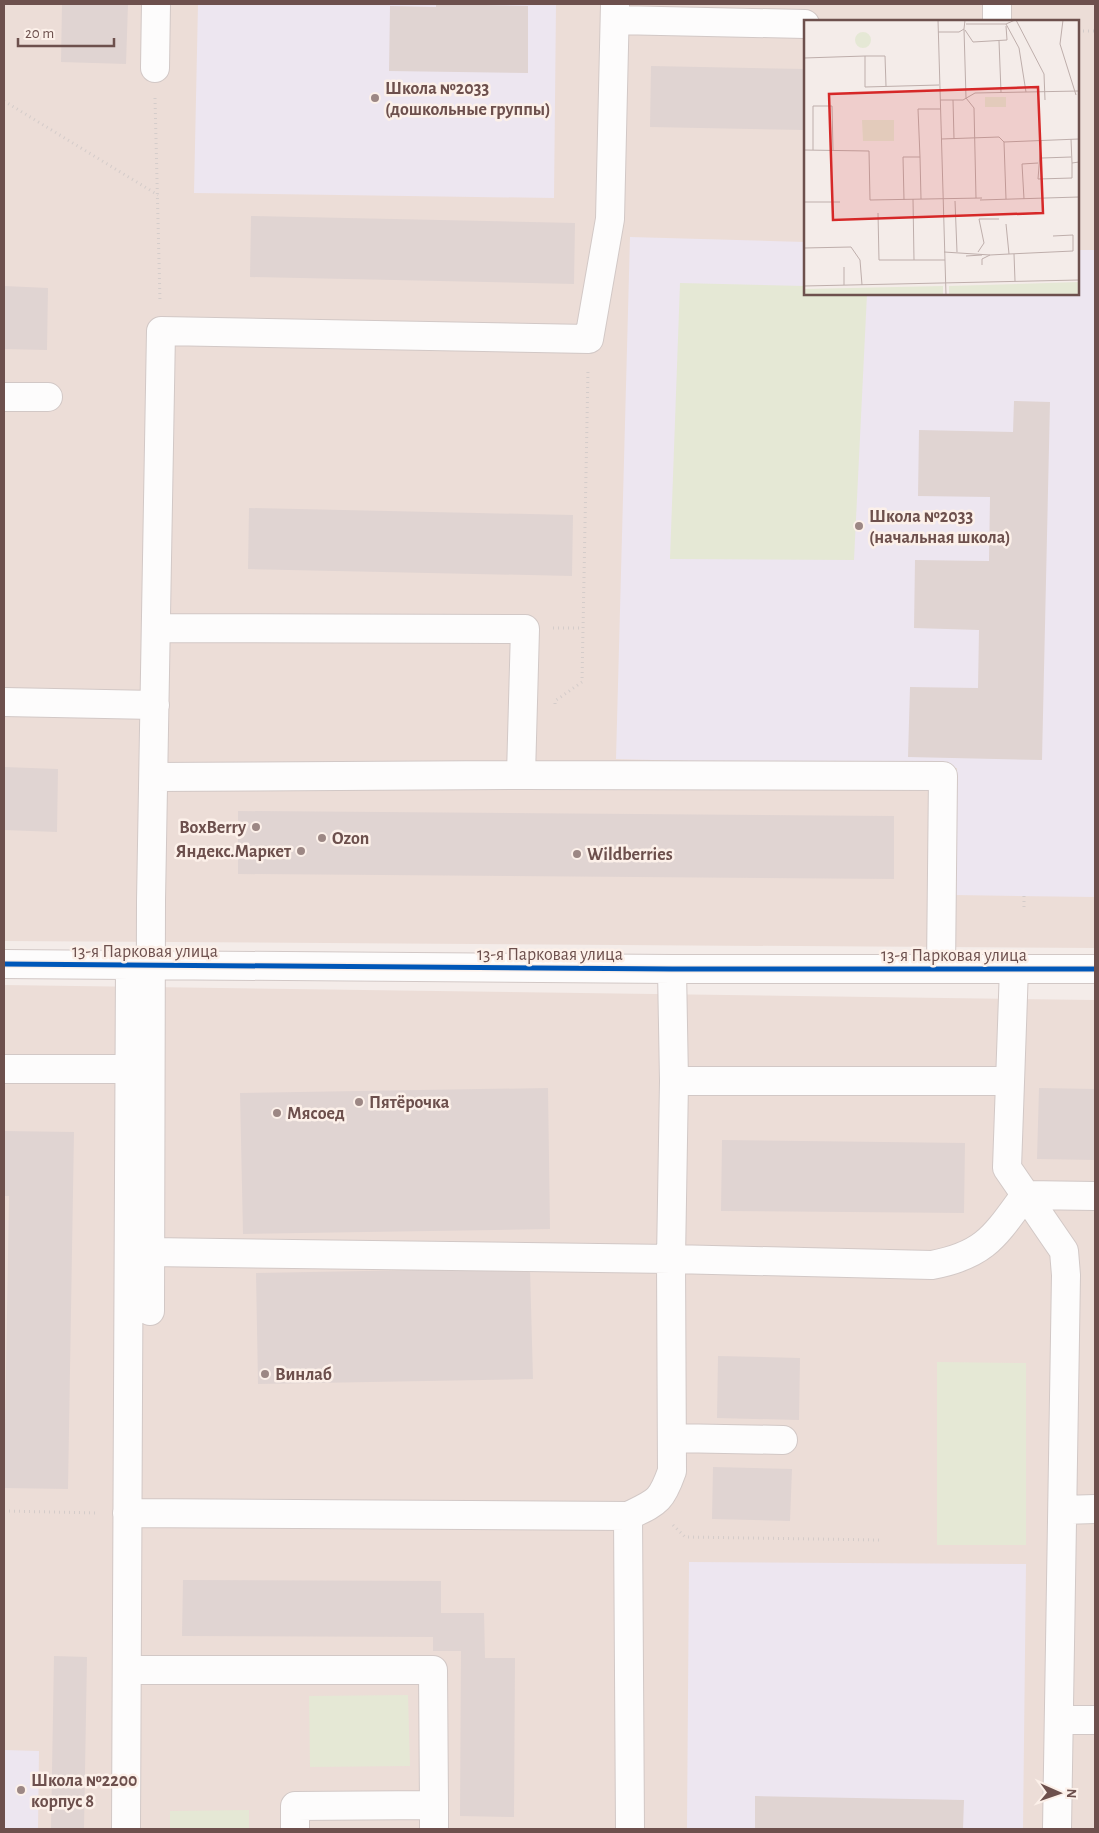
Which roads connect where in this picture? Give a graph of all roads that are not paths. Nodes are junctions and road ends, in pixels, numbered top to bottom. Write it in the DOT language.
graph roads {
  1 [pos="156,4"];
  2 [pos="998,4"];
  3 [pos="615,12"];
  4 [pos="997,20"];
  5 [pos="804,24"];
  6 [pos="155,68"];
  7 [pos="4,396"];
  8 [pos="48,397"];
  9 [pos="156,628"];
  10 [pos="4,702"];
  11 [pos="155,705"];
  12 [pos="521,775"];
  13 [pos="154,777"];
  14 [pos="4,964"];
  15 [pos="141,965"];
  16 [pos="941,968"];
  17 [pos="1014,968"];
  18 [pos="672,969"];
  19 [pos="1095,969"];
  20 [pos="4,1069"];
  21 [pos="130,1069"];
  22 [pos="674,1080"];
  23 [pos="1010,1081"];
  24 [pos="1025,1195"];
  25 [pos="1095,1196"];
  26 [pos="150,1252"];
  27 [pos="671,1259"];
  28 [pos="150,1311"];
  29 [pos="672,1438"];
  30 [pos="783,1440"];
  31 [pos="1063,1510"];
  32 [pos="1095,1510"];
  33 [pos="127,1513"];
  34 [pos="628,1516"];
  35 [pos="126,1670"];
  36 [pos="1059,1720"];
  37 [pos="1095,1720"];
  38 [pos="434,1817"];
  39 [pos="126,1829"];
  40 [pos="295,1829"];
  41 [pos="630,1829"];
  42 [pos="1057,1829"];
  1 -- 6 [label="street"];
  2 -- 4 [label="street"];
  3 -- 5 [label="street"];
  3 -- 9 [label="street"];
  7 -- 8 [label="street"];
  9 -- 11 [label="street"];
  9 -- 12 [label="street"];
  10 -- 11 [label="street"];
  11 -- 13 [label="street"];
  12 -- 13 [label="street"];
  12 -- 16 [label="street"];
  13 -- 15 [label="street"];
  14 -- 15 [label="street, 13-я Парковая улица"];
  15 -- 18 [label="street, 13-я Парковая улица"];
  15 -- 21 [label="street"];
  15 -- 26 [label="street"];
  16 -- 17 [label="street, 13-я Парковая улица"];
  16 -- 18 [label="street, 13-я Парковая улица"];
  17 -- 19 [label="street, 13-я Парковая улица"];
  17 -- 23 [label="street"];
  18 -- 22 [label="street"];
  20 -- 21 [label="street"];
  21 -- 33 [label="street"];
  22 -- 23 [label="street"];
  22 -- 27 [label="street"];
  23 -- 24 [label="street"];
  24 -- 25 [label="street"];
  24 -- 27 [label="street"];
  24 -- 31 [label="street"];
  26 -- 27 [label="street"];
  26 -- 28 [label="street"];
  27 -- 29 [label="street"];
  29 -- 30 [label="street"];
  29 -- 34 [label="street"];
  31 -- 32 [label="street"];
  31 -- 36 [label="street"];
  33 -- 34 [label="street"];
  33 -- 35 [label="street"];
  34 -- 41 [label="street"];
  35 -- 38 [label="street"];
  35 -- 39 [label="street"];
  36 -- 37 [label="street"];
  36 -- 42 [label="street"];
  38 -- 40 [label="street"];
}
